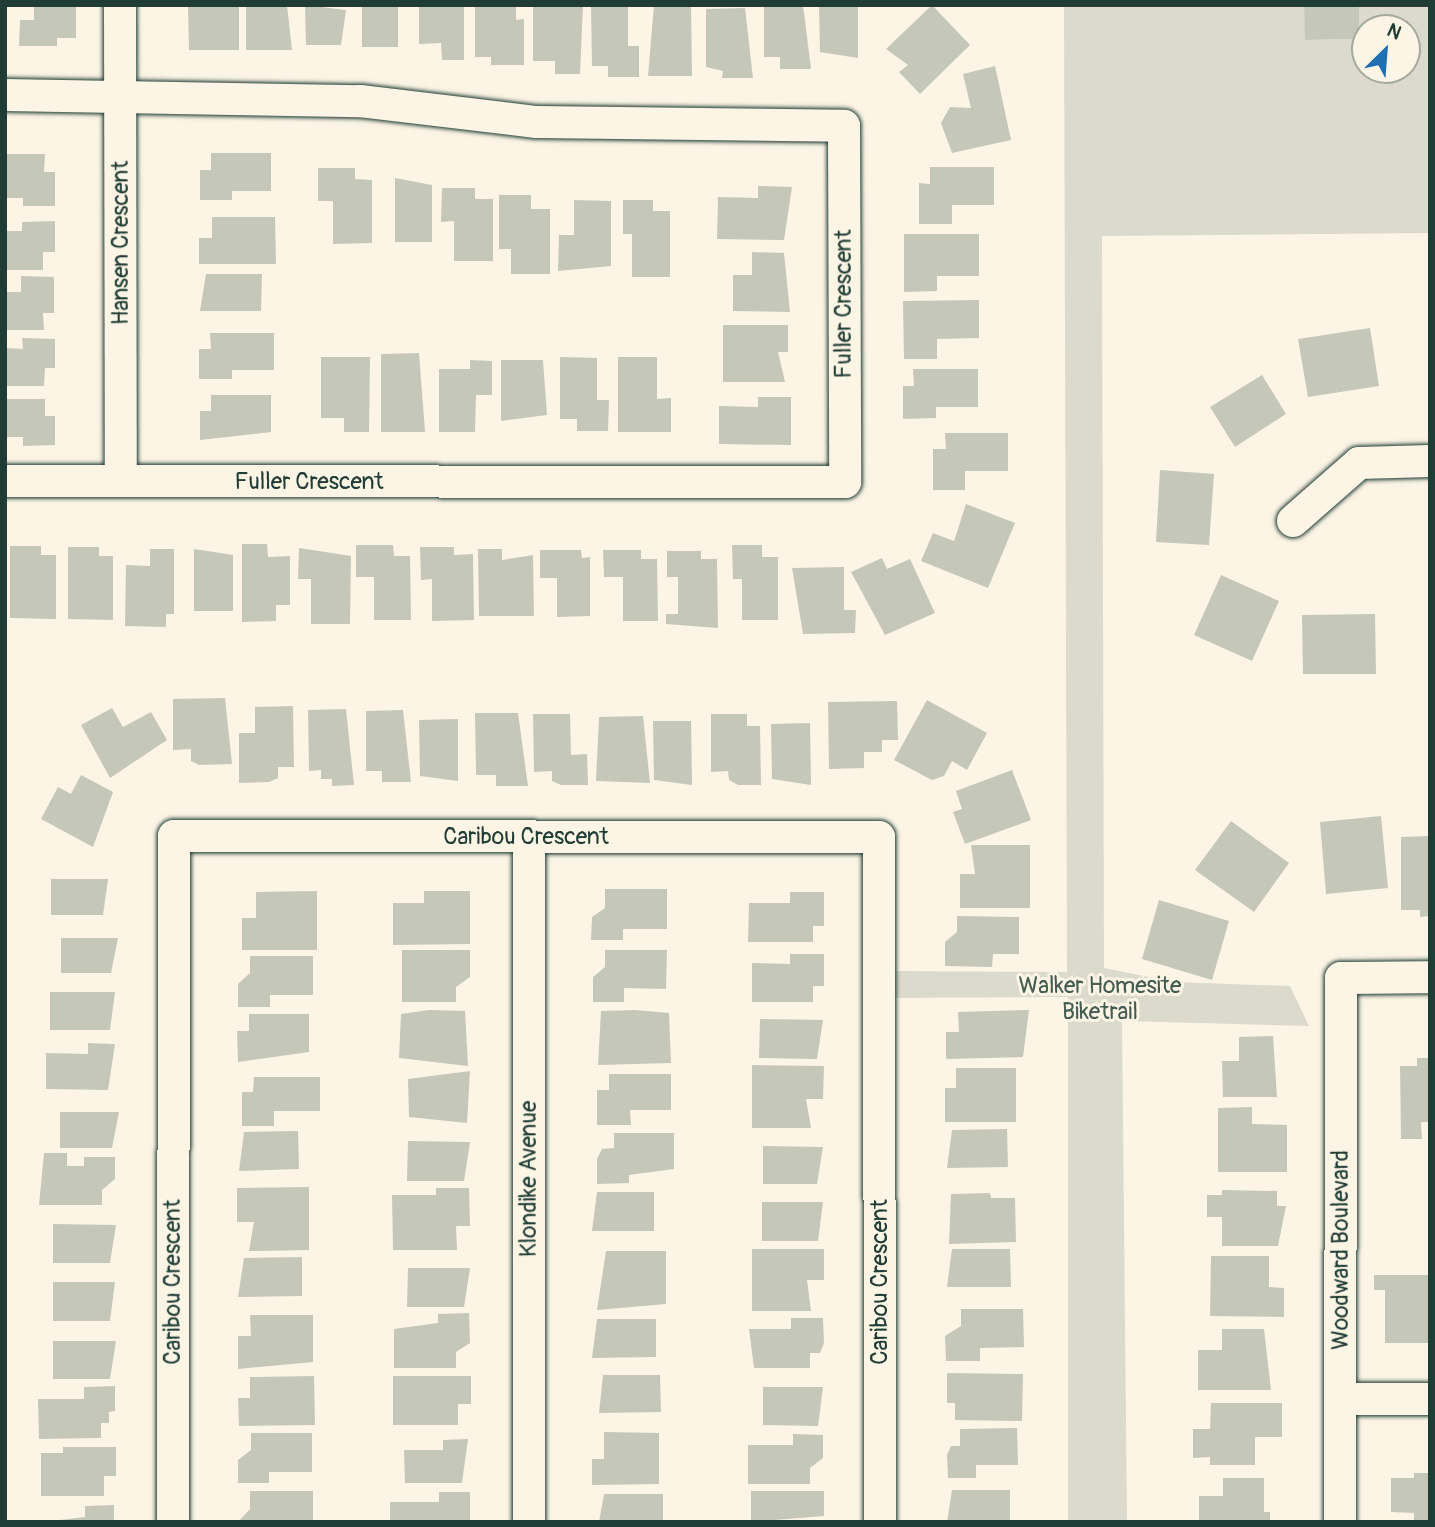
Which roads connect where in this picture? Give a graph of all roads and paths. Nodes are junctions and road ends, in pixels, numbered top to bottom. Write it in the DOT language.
graph roads {
  1 [pos="120,5"];
  2 [pos="5,94"];
  3 [pos="120,94"];
  4 [pos="1430,461"];
  5 [pos="5,481"];
  6 [pos="121,481"];
  7 [pos="1293,521"];
  8 [pos="529,837"];
  9 [pos="1430,977"];
  10 [pos="1341,1399"];
  11 [pos="1430,1399"];
  12 [pos="173,1522"];
  13 [pos="529,1522"];
  14 [pos="880,1522"];
  15 [pos="1340,1522"];
  1 -- 3 [label="street, Hansen Crescent"];
  2 -- 3 [label="street, Fuller Crescent"];
  3 -- 6 [label="street, Hansen Crescent"];
  3 -- 6 [label="street, Fuller Crescent"];
  4 -- 7 [label="street"];
  5 -- 6 [label="street, Fuller Crescent"];
  8 -- 12 [label="street, Caribou Crescent"];
  8 -- 13 [label="street, Klondike Avenue"];
  8 -- 14 [label="street, Caribou Crescent"];
  9 -- 10 [label="street, Woodward Boulevard"];
  10 -- 11 [label="street"];
  10 -- 15 [label="street, Woodward Boulevard"];
}
